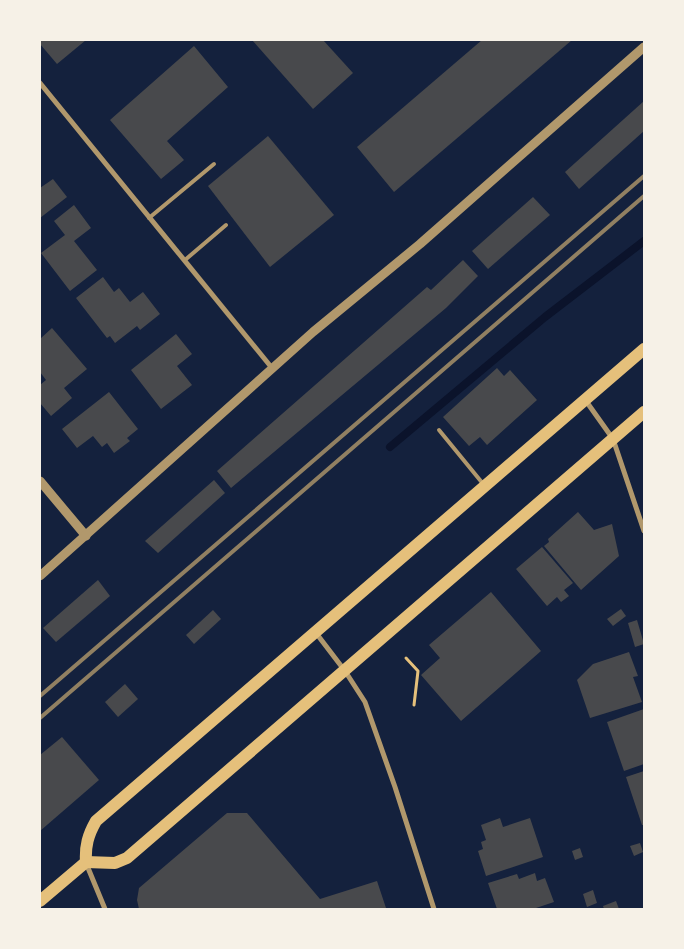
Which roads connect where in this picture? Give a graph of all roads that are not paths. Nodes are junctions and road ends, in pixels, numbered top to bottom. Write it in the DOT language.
graph roads {
  1 [pos="644,47"];
  2 [pos="40,83"];
  3 [pos="214,164"];
  4 [pos="149,218"];
  5 [pos="226,224"];
  6 [pos="185,260"];
  7 [pos="644,349"];
  8 [pos="272,368"];
  9 [pos="585,400"];
  10 [pos="644,412"];
  11 [pos="439,430"];
  12 [pos="613,439"];
  13 [pos="40,481"];
  14 [pos="486,486"];
  15 [pos="644,531"];
  16 [pos="86,536"];
  17 [pos="40,576"];
  18 [pos="316,633"];
  19 [pos="345,671"];
  20 [pos="86,862"];
  21 [pos="40,901"];
  22 [pos="105,909"];
  23 [pos="434,909"];
  1 -- 8 [label="street"];
  2 -- 4 [label="street"];
  3 -- 4 [label="lane"];
  4 -- 6 [label="street"];
  5 -- 6 [label="lane"];
  6 -- 8 [label="street"];
  7 -- 9 [label="main road"];
  8 -- 16 [label="street"];
  9 -- 12 [label="street"];
  9 -- 14 [label="main road"];
  10 -- 12 [label="main road"];
  11 -- 14 [label="lane"];
  12 -- 15 [label="street"];
  12 -- 19 [label="main road"];
  13 -- 16 [label="street"];
  14 -- 18 [label="main road"];
  16 -- 17 [label="street"];
  18 -- 19 [label="street"];
  18 -- 20 [label="main road"];
  19 -- 20 [label="main road"];
  19 -- 23 [label="street"];
  20 -- 21 [label="main road"];
  20 -- 22 [label="street"];
}
